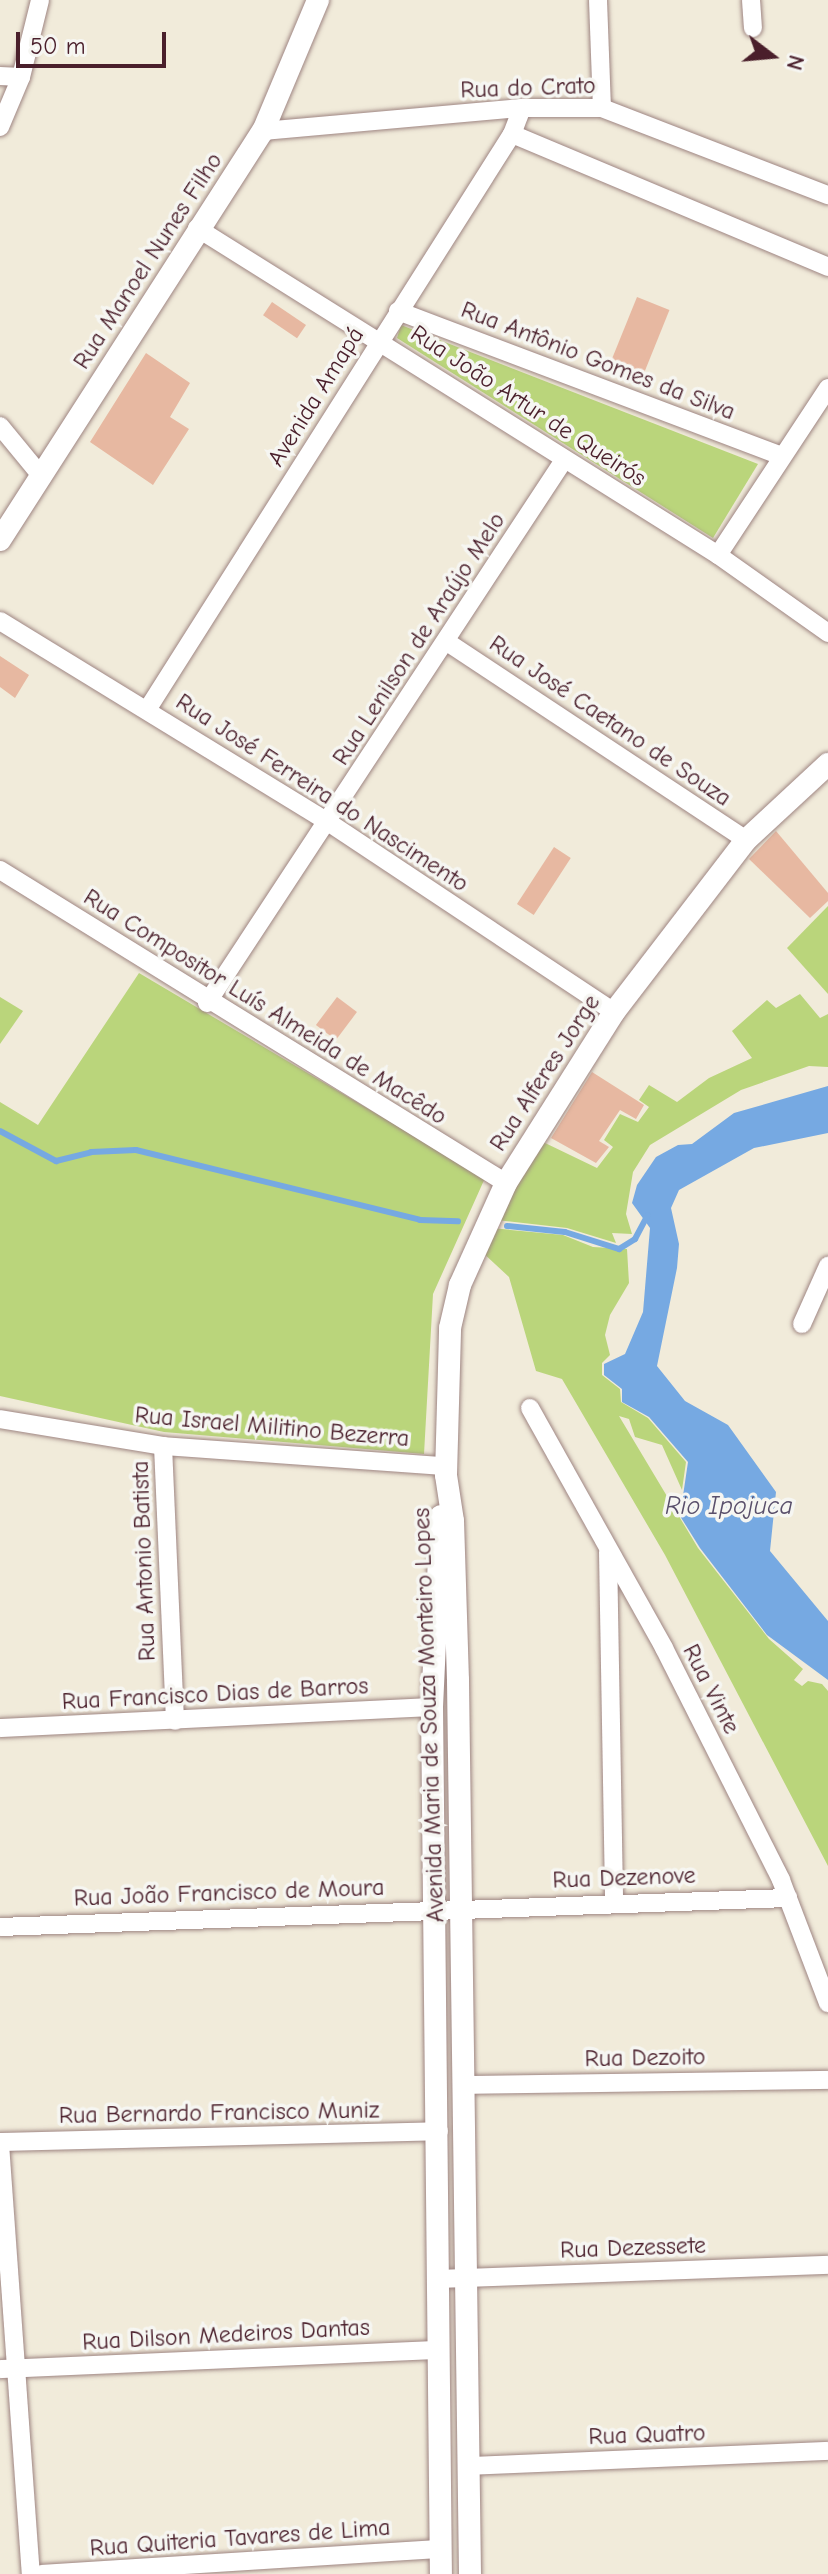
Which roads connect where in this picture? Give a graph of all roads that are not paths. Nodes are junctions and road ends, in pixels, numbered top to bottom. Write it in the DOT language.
graph roads {
  1 [pos="40,0"];
  2 [pos="318,0"];
  3 [pos="598,0"];
  4 [pos="751,0"];
  5 [pos="753,28"];
  6 [pos="0,76"];
  7 [pos="21,77"];
  8 [pos="522,108"];
  9 [pos="602,108"];
  10 [pos="0,127"];
  11 [pos="263,131"];
  12 [pos="512,134"];
  13 [pos="828,195"];
  14 [pos="197,228"];
  15 [pos="828,267"];
  16 [pos="398,311"];
  17 [pos="381,340"];
  18 [pos="828,388"];
  19 [pos="0,426"];
  20 [pos="780,455"];
  21 [pos="564,460"];
  22 [pos="42,477"];
  23 [pos="0,540"];
  24 [pos="718,555"];
  25 [pos="0,621"];
  26 [pos="828,633"];
  27 [pos="447,642"];
  28 [pos="147,710"];
  29 [pos="828,764"];
  30 [pos="328,822"];
  31 [pos="746,840"];
  32 [pos="0,870"];
  33 [pos="207,1003"];
  34 [pos="614,1012"];
  35 [pos="506,1183"];
  36 [pos="828,1266"];
  37 [pos="802,1324"];
  38 [pos="530,1408"];
  39 [pos="0,1419"];
  40 [pos="163,1446"];
  41 [pos="446,1470"];
  42 [pos="608,1549"];
  43 [pos="432,1707"];
  44 [pos="175,1721"];
  45 [pos="0,1728"];
  46 [pos="788,1898"];
  47 [pos="614,1903"];
  48 [pos="460,1907"];
  49 [pos="434,1909"];
  50 [pos="0,1927"];
  51 [pos="828,2003"];
  52 [pos="828,2080"];
  53 [pos="463,2085"];
  54 [pos="439,2131"];
  55 [pos="0,2143"];
  56 [pos="828,2265"];
  57 [pos="467,2278"];
  58 [pos="440,2279"];
  59 [pos="438,2350"];
  60 [pos="8,2369"];
  61 [pos="828,2451"];
  62 [pos="469,2466"];
  63 [pos="441,2549"];
  64 [pos="31,2574"];
  65 [pos="42,2574"];
  66 [pos="441,2574"];
  67 [pos="470,2574"];
  1 -- 7 [label="street"];
  2 -- 11 [label="street, Rua Manoel Nunes Filho"];
  3 -- 9 [label="street"];
  4 -- 5 [label="street"];
  6 -- 7 [label="street"];
  7 -- 10 [label="street"];
  8 -- 9 [label="street, Rua do Crato"];
  8 -- 11 [label="street, Rua do Crato"];
  8 -- 12 [label="street, Avenida Amapá"];
  9 -- 13 [label="street, Rua do Crato"];
  11 -- 14 [label="street, Rua Manoel Nunes Filho"];
  12 -- 15 [label="street"];
  12 -- 16 [label="street, Avenida Amapá"];
  14 -- 17 [label="street, Rua João Artur de Queirós"];
  14 -- 22 [label="street, Rua Manoel Nunes Filho"];
  16 -- 17 [label="street, Avenida Amapá"];
  16 -- 20 [label="street, Rua Antônio Gomes da Silva"];
  17 -- 21 [label="street, Rua João Artur de Queirós"];
  17 -- 28 [label="street, Avenida Amapá"];
  18 -- 20 [label="street"];
  19 -- 22 [label="street"];
  20 -- 24 [label="street"];
  21 -- 24 [label="street, Rua João Artur de Queirós"];
  21 -- 27 [label="street, Rua Lenilson de Araújo Melo"];
  22 -- 23 [label="street, Rua Manoel Nunes Filho"];
  24 -- 26 [label="street, Rua João Artur de Queirós"];
  25 -- 28 [label="street, Rua José Ferreira do Nascimento"];
  27 -- 30 [label="street, Rua Lenilson de Araújo Melo"];
  27 -- 31 [label="street, Rua José Caetano de Souza"];
  28 -- 30 [label="street, Rua José Ferreira do Nascimento"];
  29 -- 31 [label="street, Rua Alferes Jorge"];
  30 -- 33 [label="street, Rua Lenilson de Araújo Melo"];
  30 -- 34 [label="street, Rua José Ferreira do Nascimento"];
  31 -- 34 [label="street, Rua Alferes Jorge"];
  32 -- 33 [label="street, Rua Compositor Luís Almeida de Macêdo"];
  33 -- 35 [label="street, Rua Compositor Luís Almeida de Macêdo"];
  34 -- 35 [label="street, Rua Alferes Jorge"];
  35 -- 41 [label="street, Rua Alferes Jorge"];
  36 -- 37 [label="street"];
  38 -- 42 [label="street, Rua Vinte"];
  39 -- 40 [label="street, Rua Israel Militino Bezerra"];
  40 -- 41 [label="street, Rua Israel Militino Bezerra"];
  40 -- 44 [label="street, Rua Antonio Batista"];
  41 -- 43 [label="street, Avenida Maria de Souza Monteiro Lopes"];
  41 -- 48 [label="street, Avenida Maria de Souza Monteiro Lopes"];
  42 -- 46 [label="street, Rua Vinte"];
  42 -- 47 [label="street"];
  43 -- 44 [label="street, Rua Francisco Dias de Barros"];
  43 -- 49 [label="street, Avenida Maria de Souza Monteiro Lopes"];
  44 -- 45 [label="street, Rua Francisco Dias de Barros"];
  46 -- 47 [label="street, Rua Dezenove"];
  46 -- 51 [label="street, Rua Vinte"];
  47 -- 48 [label="street, Rua Dezenove"];
  48 -- 49 [label="street, Rua João Francisco de Moura"];
  48 -- 53 [label="street, Avenida Maria de Souza Monteiro Lopes"];
  49 -- 50 [label="street, Rua João Francisco de Moura"];
  49 -- 54 [label="street, Avenida Maria de Souza Monteiro Lopes"];
  52 -- 53 [label="street, Rua Dezoito"];
  53 -- 57 [label="street, Avenida Maria de Souza Monteiro Lopes"];
  54 -- 55 [label="street, Rua Bernardo Francisco Muniz"];
  54 -- 58 [label="street, Avenida Maria de Souza Monteiro Lopes"];
  55 -- 60 [label="street"];
  56 -- 57 [label="street, Rua Dezessete"];
  57 -- 58 [label="street, Rua Dezessete"];
  57 -- 62 [label="street, Avenida Maria de Souza Monteiro Lopes"];
  58 -- 59 [label="street, Avenida Maria de Souza Monteiro Lopes"];
  59 -- 60 [label="street, Rua Dilson Medeiros Dantas"];
  59 -- 63 [label="street, Avenida Maria de Souza Monteiro Lopes"];
  60 -- 64 [label="street"];
  61 -- 62 [label="street, Rua Quatro"];
  62 -- 67 [label="street, Avenida Maria de Souza Monteiro Lopes"];
  63 -- 65 [label="street, Rua Quiteria Tavares de Lima"];
  63 -- 66 [label="street, Avenida Maria de Souza Monteiro Lopes"];
}
